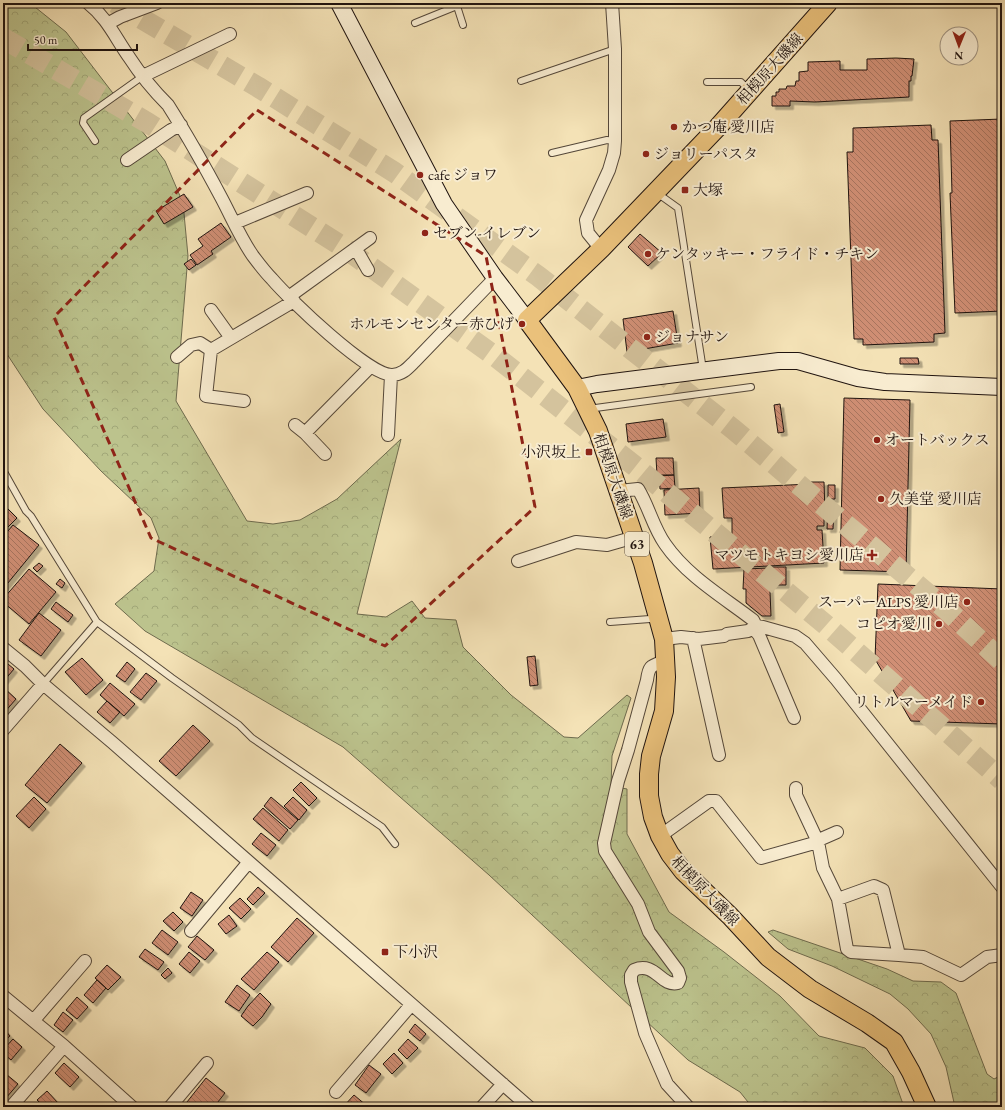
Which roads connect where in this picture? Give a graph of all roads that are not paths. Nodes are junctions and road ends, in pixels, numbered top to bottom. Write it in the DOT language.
graph roads {
  1 [pos="88,3"];
  2 [pos="158,3"];
  3 [pos="339,3"];
  4 [pos="612,3"];
  5 [pos="828,3"];
  6 [pos="456,5"];
  7 [pos="109,23"];
  8 [pos="415,23"];
  9 [pos="463,25"];
  10 [pos="230,34"];
  11 [pos="615,49"];
  12 [pos="143,76"];
  13 [pos="521,81"];
  14 [pos="707,82"];
  15 [pos="750,91"];
  16 [pos="180,125"];
  17 [pos="95,141"];
  18 [pos="615,141"];
  19 [pos="552,153"];
  20 [pos="127,160"];
  21 [pos="656,192"];
  22 [pos="306,193"];
  23 [pos="235,223"];
  24 [pos="370,238"];
  25 [pos="356,249"];
  26 [pos="601,249"];
  27 [pos="368,270"];
  28 [pos="495,278"];
  29 [pos="292,299"];
  30 [pos="211,310"];
  31 [pos="527,320"];
  32 [pos="232,338"];
  33 [pos="211,350"];
  34 [pos="177,357"];
  35 [pos="370,367"];
  36 [pos="703,370"];
  37 [pos="391,375"];
  38 [pos="751,387"];
  39 [pos="1002,387"];
  40 [pos="577,388"];
  41 [pos="244,401"];
  42 [pos="587,409"];
  43 [pos="295,425"];
  44 [pos="305,433"];
  45 [pos="388,435"];
  46 [pos="325,454"];
  47 [pos="3,470"];
  48 [pos="619,491"];
  49 [pos="635,537"];
  50 [pos="518,561"];
  51 [pos="658,616"];
  52 [pos="97,622"];
  53 [pos="610,622"];
  54 [pos="754,627"];
  55 [pos="693,638"];
  56 [pos="664,639"];
  57 [pos="3,648"];
  58 [pos="665,661"];
  59 [pos="43,684"];
  60 [pos="794,718"];
  61 [pos="3,730"];
  62 [pos="719,755"];
  63 [pos="796,788"];
  64 [pos="837,832"];
  65 [pos="660,836"];
  66 [pos="818,842"];
  67 [pos="395,844"];
  68 [pos="248,863"];
  69 [pos="1002,887"];
  70 [pos="838,899"];
  71 [pos="199,927"];
  72 [pos="898,955"];
  73 [pos="1002,955"];
  74 [pos="85,961"];
  75 [pos="3,996"];
  76 [pos="411,1005"];
  77 [pos="34,1020"];
  78 [pos="64,1046"];
  79 [pos="207,1063"];
  80 [pos="502,1084"];
  81 [pos="336,1092"];
  82 [pos="119,1103"];
  83 [pos="3,1104"];
  84 [pos="6,1107"];
  85 [pos="11,1107"];
  86 [pos="132,1107"];
  87 [pos="170,1107"];
  88 [pos="482,1107"];
  89 [pos="529,1107"];
  90 [pos="688,1107"];
  91 [pos="927,1107"];
  1 -- 7 [label="street"];
  2 -- 7 [label="street"];
  3 -- 28 [label="street"];
  4 -- 11 [label="street"];
  5 -- 15 [label="main road, 相模原大磯線"];
  6 -- 8 [label="lane"];
  6 -- 9 [label="lane"];
  7 -- 12 [label="street"];
  10 -- 12 [label="street"];
  11 -- 13 [label="lane"];
  11 -- 18 [label="street"];
  12 -- 16 [label="street"];
  12 -- 17 [label="lane"];
  14 -- 15 [label="lane"];
  15 -- 21 [label="main road, 相模原大磯線"];
  16 -- 20 [label="street"];
  16 -- 23 [label="street"];
  18 -- 19 [label="lane"];
  18 -- 26 [label="street"];
  21 -- 26 [label="main road, 相模原大磯線"];
  21 -- 36 [label="lane"];
  22 -- 23 [label="street"];
  23 -- 29 [label="street"];
  24 -- 25 [label="street"];
  25 -- 27 [label="street"];
  25 -- 29 [label="street"];
  26 -- 31 [label="main road, 相模原大磯線"];
  28 -- 31 [label="street"];
  28 -- 37 [label="street"];
  29 -- 32 [label="street"];
  29 -- 35 [label="street"];
  30 -- 32 [label="street"];
  31 -- 40 [label="main road, 相模原大磯線 / 63"];
  32 -- 33 [label="street"];
  33 -- 34 [label="street"];
  33 -- 41 [label="street"];
  35 -- 37 [label="street"];
  35 -- 44 [label="street"];
  36 -- 39 [label="street"];
  36 -- 40 [label="street"];
  37 -- 45 [label="street"];
  38 -- 42 [label="lane"];
  40 -- 42 [label="main road, 相模原大磯線 / 63"];
  42 -- 48 [label="main road, 相模原大磯線 / 63"];
  43 -- 44 [label="street"];
  44 -- 46 [label="street"];
  47 -- 52 [label="lane"];
  48 -- 49 [label="main road, 相模原大磯線 / 63"];
  48 -- 54 [label="street"];
  49 -- 50 [label="street"];
  49 -- 51 [label="main road, 相模原大磯線 / 63"];
  51 -- 53 [label="lane"];
  51 -- 56 [label="main road, 相模原大磯線 / 63"];
  52 -- 59 [label="lane"];
  52 -- 67 [label="lane"];
  54 -- 55 [label="street"];
  54 -- 60 [label="street"];
  54 -- 69 [label="street"];
  55 -- 56 [label="street"];
  55 -- 62 [label="street"];
  56 -- 58 [label="main road, 相模原大磯線 / 63"];
  57 -- 59 [label="street"];
  58 -- 65 [label="main road, 相模原大磯線 / 63"];
  58 -- 90 [label="street"];
  59 -- 61 [label="street"];
  59 -- 68 [label="street"];
  63 -- 66 [label="street"];
  64 -- 66 [label="street"];
  65 -- 66 [label="street"];
  65 -- 91 [label="main road, 相模原大磯線 / 63"];
  66 -- 70 [label="street"];
  68 -- 71 [label="street"];
  68 -- 76 [label="street"];
  70 -- 72 [label="street"];
  70 -- 72 [label="street"];
  72 -- 73 [label="street"];
  74 -- 77 [label="street"];
  75 -- 77 [label="street"];
  76 -- 80 [label="street"];
  76 -- 81 [label="street"];
  77 -- 78 [label="street"];
  78 -- 82 [label="street"];
  78 -- 85 [label="street"];
  79 -- 87 [label="street"];
  80 -- 88 [label="street"];
  80 -- 89 [label="street"];
  82 -- 86 [label="street"];
  83 -- 84 [label="street"];
}
